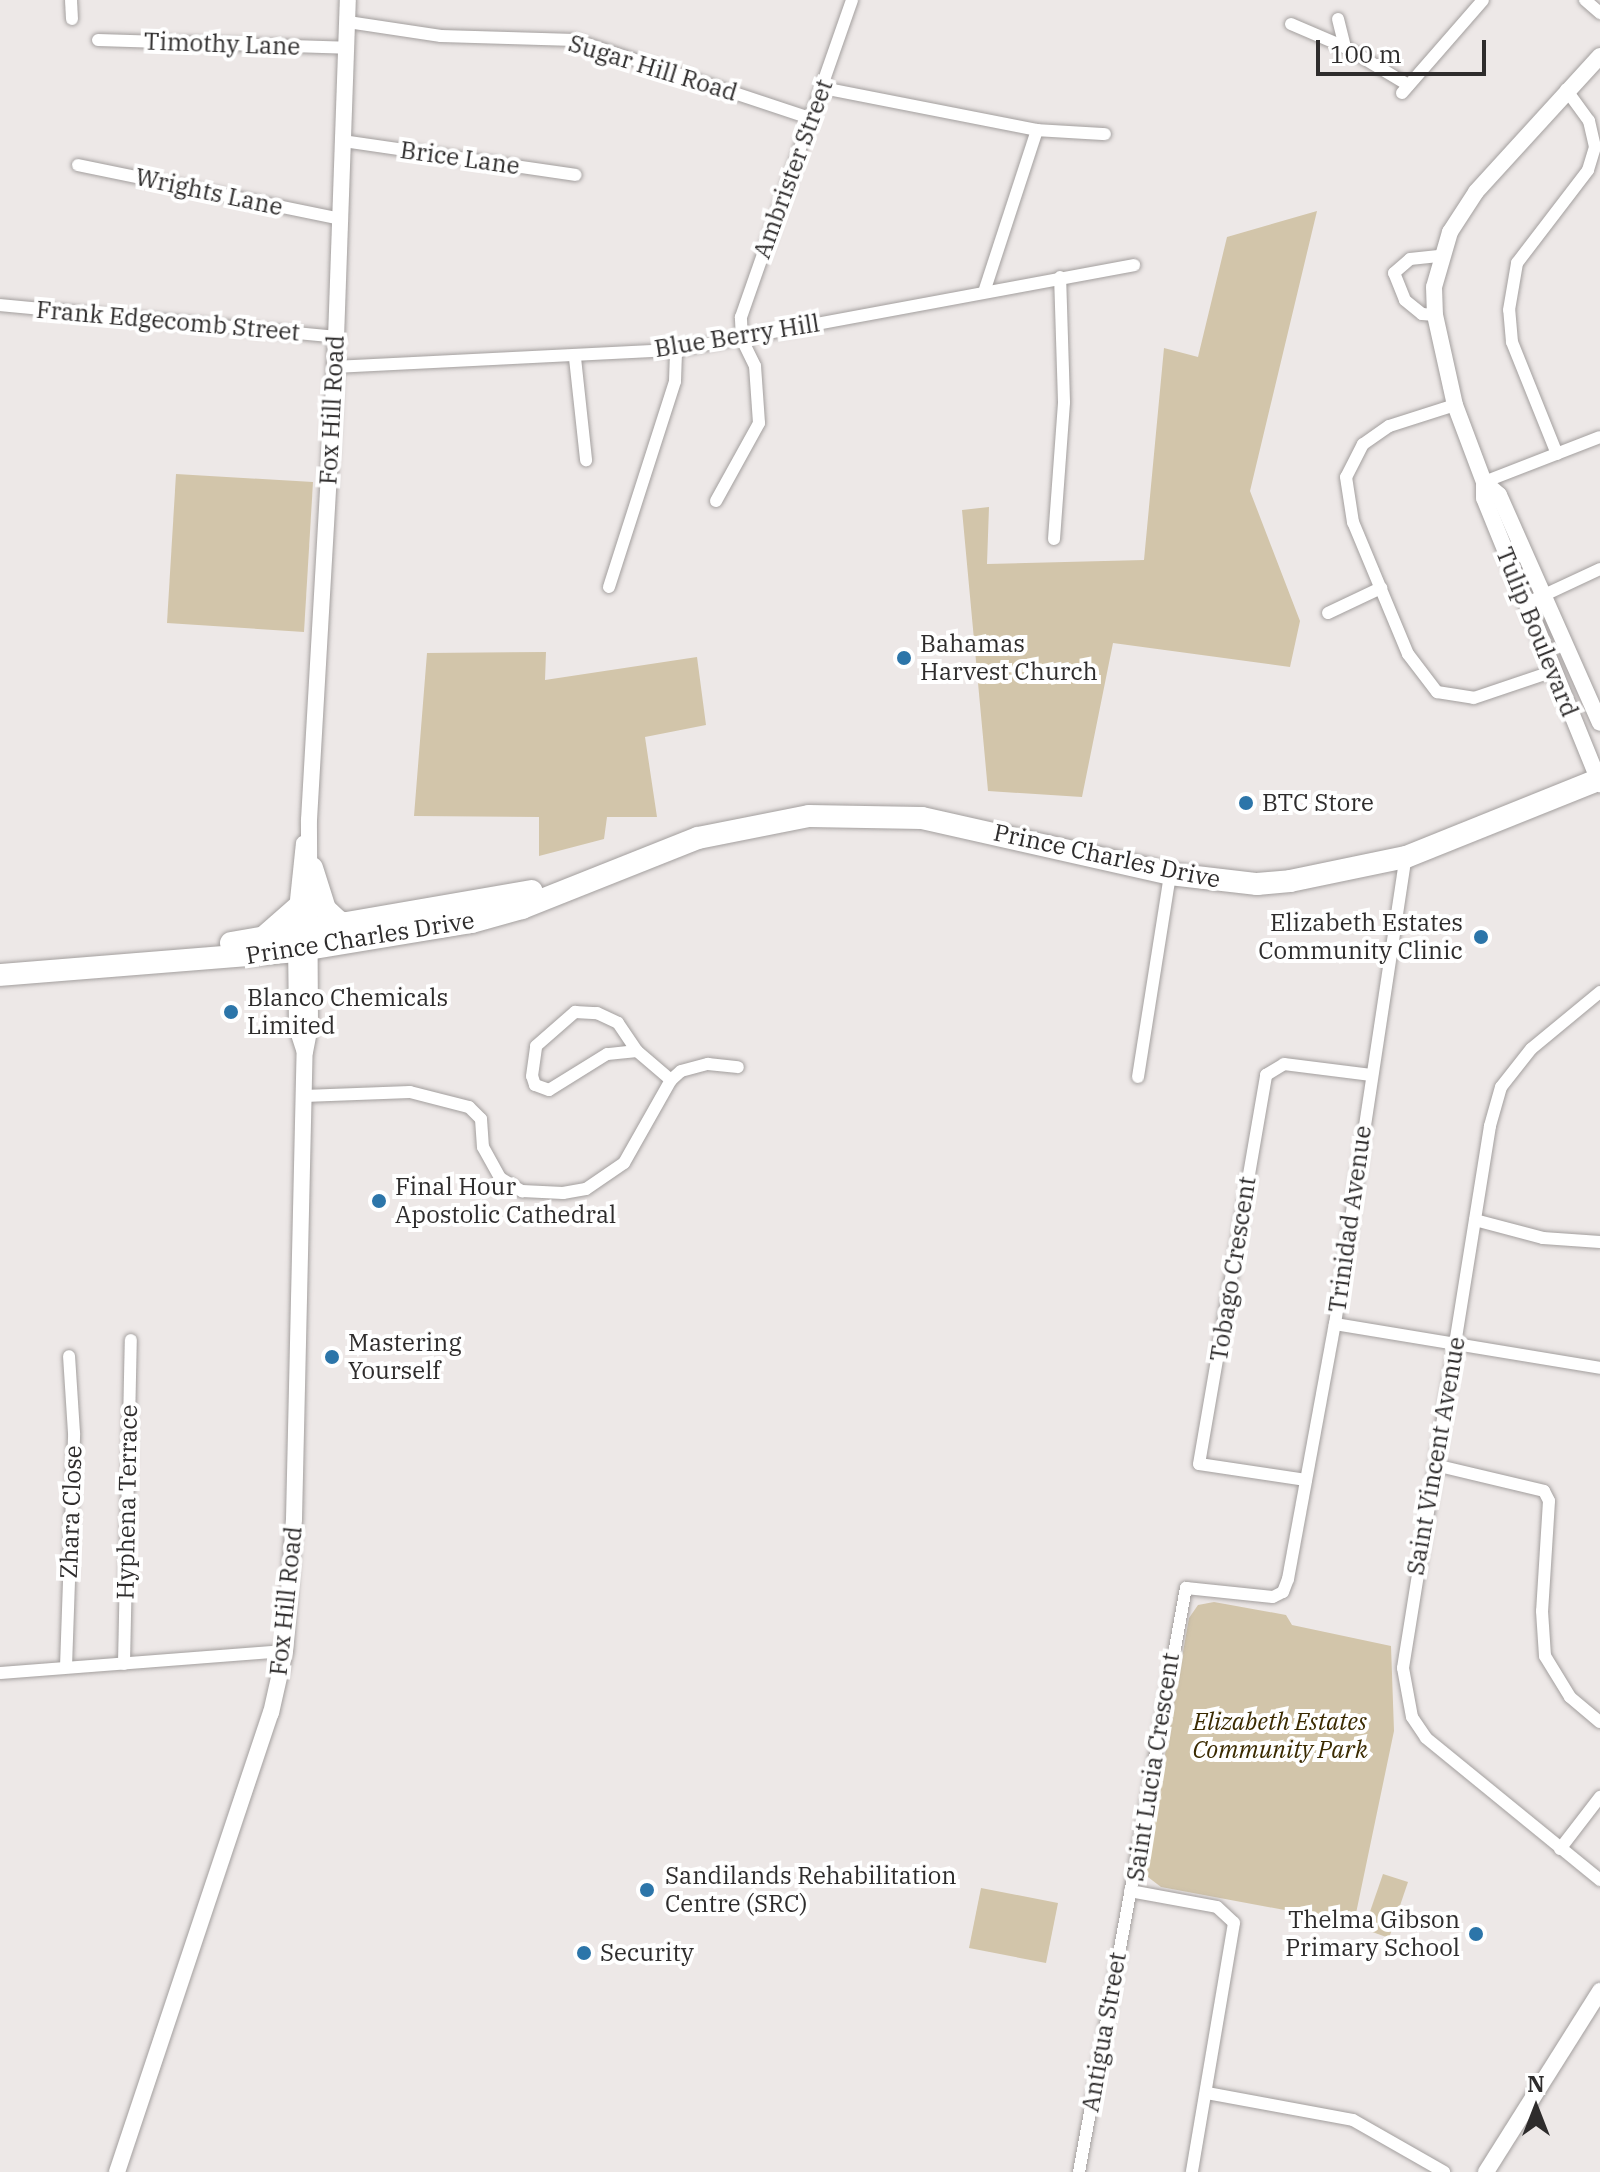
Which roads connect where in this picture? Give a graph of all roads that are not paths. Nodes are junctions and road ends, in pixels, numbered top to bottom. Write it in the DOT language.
graph roads {
  1 [pos="71,0"];
  2 [pos="348,0"];
  3 [pos="852,0"];
  4 [pos="1483,0"];
  5 [pos="1585,0"];
  6 [pos="1600,13"];
  7 [pos="72,19"];
  8 [pos="1338,19"];
  9 [pos="348,22"];
  10 [pos="1291,24"];
  11 [pos="98,40"];
  12 [pos="1345,47"];
  13 [pos="347,48"];
  14 [pos="1600,56"];
  15 [pos="823,88"];
  16 [pos="1566,89"];
  17 [pos="812,119"];
  18 [pos="1037,130"];
  19 [pos="1105,134"];
  20 [pos="343,141"];
  21 [pos="78,165"];
  22 [pos="576,175"];
  23 [pos="340,219"];
  24 [pos="1441,256"];
  25 [pos="1134,265"];
  26 [pos="1060,277"];
  27 [pos="985,289"];
  28 [pos="0,305"];
  29 [pos="1435,315"];
  30 [pos="336,337"];
  31 [pos="742,339"];
  32 [pos="676,350"];
  33 [pos="575,358"];
  34 [pos="335,367"];
  35 [pos="1455,405"];
  36 [pos="1600,437"];
  37 [pos="1557,454"];
  38 [pos="586,460"];
  39 [pos="1484,482"];
  40 [pos="716,501"];
  41 [pos="1054,539"];
  42 [pos="1600,569"];
  43 [pos="609,587"];
  44 [pos="1381,588"];
  45 [pos="1542,597"];
  46 [pos="1525,604"];
  47 [pos="1328,613"];
  48 [pos="1551,672"];
  49 [pos="1600,723"];
  50 [pos="1599,781"];
  51 [pos="309,820"];
  52 [pos="1406,857"];
  53 [pos="312,868"];
  54 [pos="607,874"];
  55 [pos="1170,874"];
  56 [pos="297,908"];
  57 [pos="355,925"];
  58 [pos="255,940"];
  59 [pos="303,942"];
  60 [pos="105,966"];
  61 [pos="0,975"];
  62 [pos="1600,992"];
  63 [pos="637,1051"];
  64 [pos="738,1067"];
  65 [pos="1371,1075"];
  66 [pos="1138,1077"];
  67 [pos="671,1080"];
  68 [pos="304,1096"];
  69 [pos="1475,1220"];
  70 [pos="1600,1242"];
  71 [pos="1335,1324"];
  72 [pos="131,1340"];
  73 [pos="1456,1345"];
  74 [pos="69,1356"];
  75 [pos="1600,1368"];
  76 [pos="1435,1465"];
  77 [pos="1306,1480"];
  78 [pos="1288,1579"];
  79 [pos="285,1651"];
  80 [pos="124,1664"];
  81 [pos="66,1667"];
  82 [pos="0,1673"];
  83 [pos="1600,1722"];
  84 [pos="1600,1797"];
  85 [pos="1560,1849"];
  86 [pos="1600,1880"];
  87 [pos="1130,1891"];
  88 [pos="1600,1991"];
  89 [pos="1207,2093"];
  90 [pos="117,2172"];
  91 [pos="1079,2172"];
  92 [pos="1192,2172"];
  93 [pos="1444,2172"];
  94 [pos="1486,2172"];
  1 -- 7 [label="street"];
  2 -- 9 [label="main road, Fox Hill Road"];
  3 -- 15 [label="street, Ambrister Street"];
  4 -- 12 [label="street"];
  5 -- 6 [label="street"];
  8 -- 12 [label="street"];
  9 -- 13 [label="main road, Fox Hill Road"];
  9 -- 17 [label="street, Sugar Hill Road"];
  10 -- 12 [label="street"];
  11 -- 13 [label="street, Timothy Lane"];
  13 -- 20 [label="main road, Fox Hill Road"];
  14 -- 16 [label="main road, Tulip Boulevard"];
  15 -- 17 [label="street, Ambrister Street"];
  15 -- 18 [label="street"];
  16 -- 24 [label="main road, Tulip Boulevard"];
  16 -- 37 [label="street"];
  17 -- 31 [label="street, Ambrister Street"];
  18 -- 19 [label="street"];
  18 -- 27 [label="street"];
  20 -- 22 [label="street, Brice Lane"];
  20 -- 23 [label="main road, Fox Hill Road"];
  21 -- 23 [label="street, Wrights Lane"];
  23 -- 30 [label="main road, Fox Hill Road"];
  24 -- 29 [label="main road, Tulip Boulevard"];
  24 -- 29 [label="street"];
  25 -- 26 [label="street, Blue Berry Hill"];
  26 -- 27 [label="street, Blue Berry Hill"];
  26 -- 41 [label="street"];
  27 -- 31 [label="street, Blue Berry Hill"];
  28 -- 30 [label="street, Frank Edgecomb Street"];
  29 -- 35 [label="main road, Tulip Boulevard"];
  30 -- 34 [label="main road, Fox Hill Road"];
  31 -- 32 [label="street, Blue Berry Hill"];
  31 -- 40 [label="street"];
  32 -- 33 [label="street, Blue Berry Hill"];
  32 -- 43 [label="street"];
  33 -- 34 [label="street, Blue Berry Hill"];
  33 -- 38 [label="street"];
  34 -- 51 [label="main road, Fox Hill Road"];
  35 -- 39 [label="main road, Tulip Boulevard"];
  35 -- 44 [label="street"];
  36 -- 37 [label="street"];
  37 -- 39 [label="street"];
  39 -- 45 [label="main road, Tulip Boulevard"];
  39 -- 46 [label="main road, Tulip Boulevard"];
  42 -- 45 [label="street"];
  44 -- 47 [label="street"];
  44 -- 48 [label="street"];
  45 -- 46 [label="street"];
  45 -- 49 [label="main road, Tulip Boulevard"];
  46 -- 48 [label="main road, Tulip Boulevard"];
  48 -- 50 [label="main road, Tulip Boulevard"];
  50 -- 52 [label="highway, Prince Charles Drive"];
  51 -- 53 [label="main road, Fox Hill Road"];
  51 -- 56 [label="main road, Fox Hill Road"];
  52 -- 55 [label="highway, Prince Charles Drive"];
  52 -- 65 [label="street, Trinidad Avenue"];
  53 -- 57 [label="highway"];
  53 -- 59 [label="main road, Fox Hill Road"];
  54 -- 55 [label="highway, Prince Charles Drive"];
  54 -- 57 [label="highway, Prince Charles Drive"];
  54 -- 59 [label="highway, Prince Charles Drive"];
  55 -- 66 [label="street"];
  56 -- 58 [label="highway"];
  56 -- 59 [label="main road, Fox Hill Road"];
  57 -- 59 [label="highway, Prince Charles Drive"];
  58 -- 59 [label="highway, Prince Charles Drive"];
  58 -- 60 [label="highway, Prince Charles Drive"];
  59 -- 60 [label="highway, Prince Charles Drive"];
  59 -- 68 [label="main road, Fox Hill Road"];
  60 -- 61 [label="highway, Prince Charles Drive"];
  62 -- 69 [label="street, Saint Vincent Avenue"];
  63 -- 63 [label="street"];
  63 -- 67 [label="street"];
  64 -- 67 [label="street"];
  65 -- 71 [label="street, Trinidad Avenue"];
  65 -- 77 [label="street, Tobago Crescent"];
  67 -- 68 [label="street"];
  68 -- 79 [label="main road, Fox Hill Road"];
  69 -- 70 [label="street"];
  69 -- 73 [label="street, Saint Vincent Avenue"];
  71 -- 73 [label="street"];
  71 -- 77 [label="street, Trinidad Avenue"];
  72 -- 80 [label="street, Hyphena Terrace"];
  73 -- 75 [label="street"];
  73 -- 76 [label="street, Saint Vincent Avenue"];
  74 -- 81 [label="street, Zhara Close"];
  76 -- 83 [label="street"];
  76 -- 85 [label="street, Saint Vincent Avenue"];
  77 -- 78 [label="street, Trinidad Avenue"];
  78 -- 87 [label="street, Saint Lucia Crescent"];
  79 -- 80 [label="street"];
  79 -- 90 [label="main road, Fox Hill Road"];
  80 -- 81 [label="street"];
  81 -- 82 [label="street"];
  84 -- 85 [label="street"];
  85 -- 86 [label="street, Saint Vincent Avenue"];
  87 -- 89 [label="street, Saint Lucia Crescent"];
  87 -- 91 [label="street, Antigua Street"];
  88 -- 94 [label="main road"];
  89 -- 92 [label="street, Saint Lucia Crescent"];
  89 -- 93 [label="street"];
}
